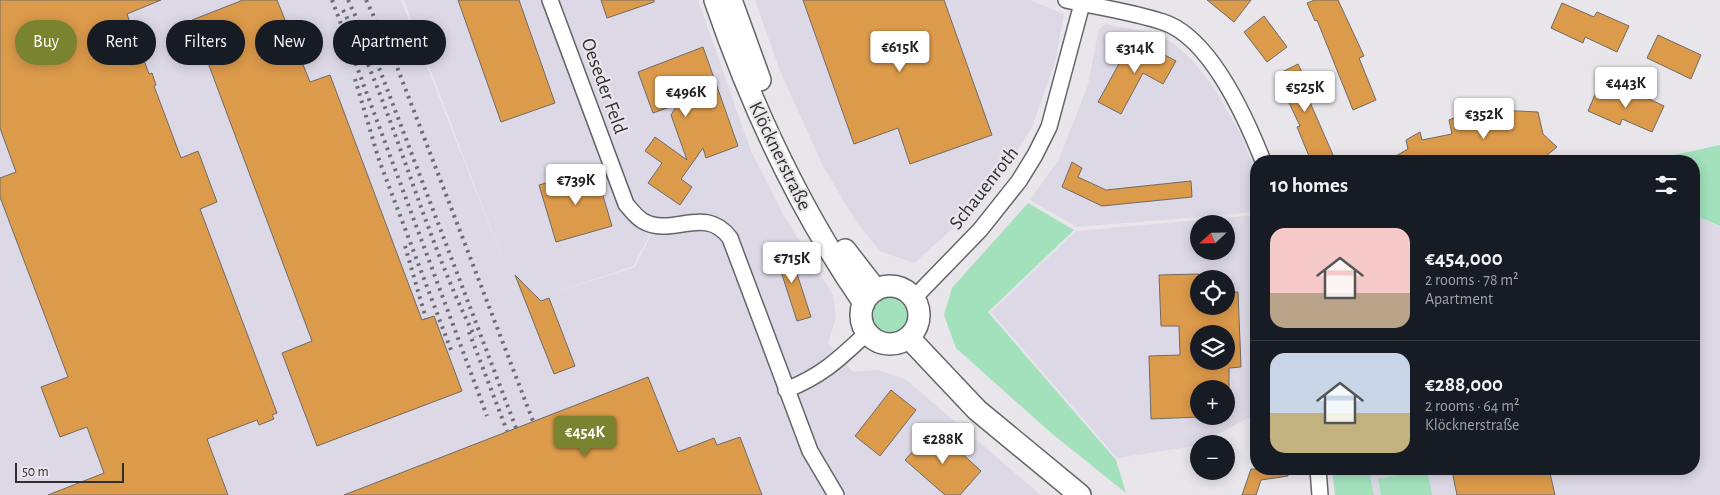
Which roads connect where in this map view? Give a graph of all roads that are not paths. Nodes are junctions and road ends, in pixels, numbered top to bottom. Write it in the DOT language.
graph roads {
  1 [pos="550,0"];
  2 [pos="715,0"];
  3 [pos="731,0"];
  4 [pos="1066,0"];
  5 [pos="1082,2"];
  6 [pos="1261,155"];
  7 [pos="870,296"];
  8 [pos="914,298"];
  9 [pos="867,334"];
  10 [pos="909,338"];
  11 [pos="786,390"];
  12 [pos="1318,475"];
  13 [pos="836,495"];
  14 [pos="1080,495"];
  15 [pos="1320,495"];
  1 -- 11 [label="street, Oeseder Feld"];
  2 -- 7 [label="main road, Klöcknerstraße"];
  3 -- 7 [label="main road, Klöcknerstraße"];
  4 -- 5 [label="street"];
  5 -- 6 [label="street"];
  5 -- 8 [label="street, Schauenroth"];
  7 -- 8 [label="main road"];
  7 -- 9 [label="main road"];
  8 -- 10 [label="main road"];
  9 -- 10 [label="main road"];
  9 -- 11 [label="street"];
  10 -- 14 [label="main road"];
  11 -- 13 [label="street"];
  12 -- 15 [label="street"];
}
